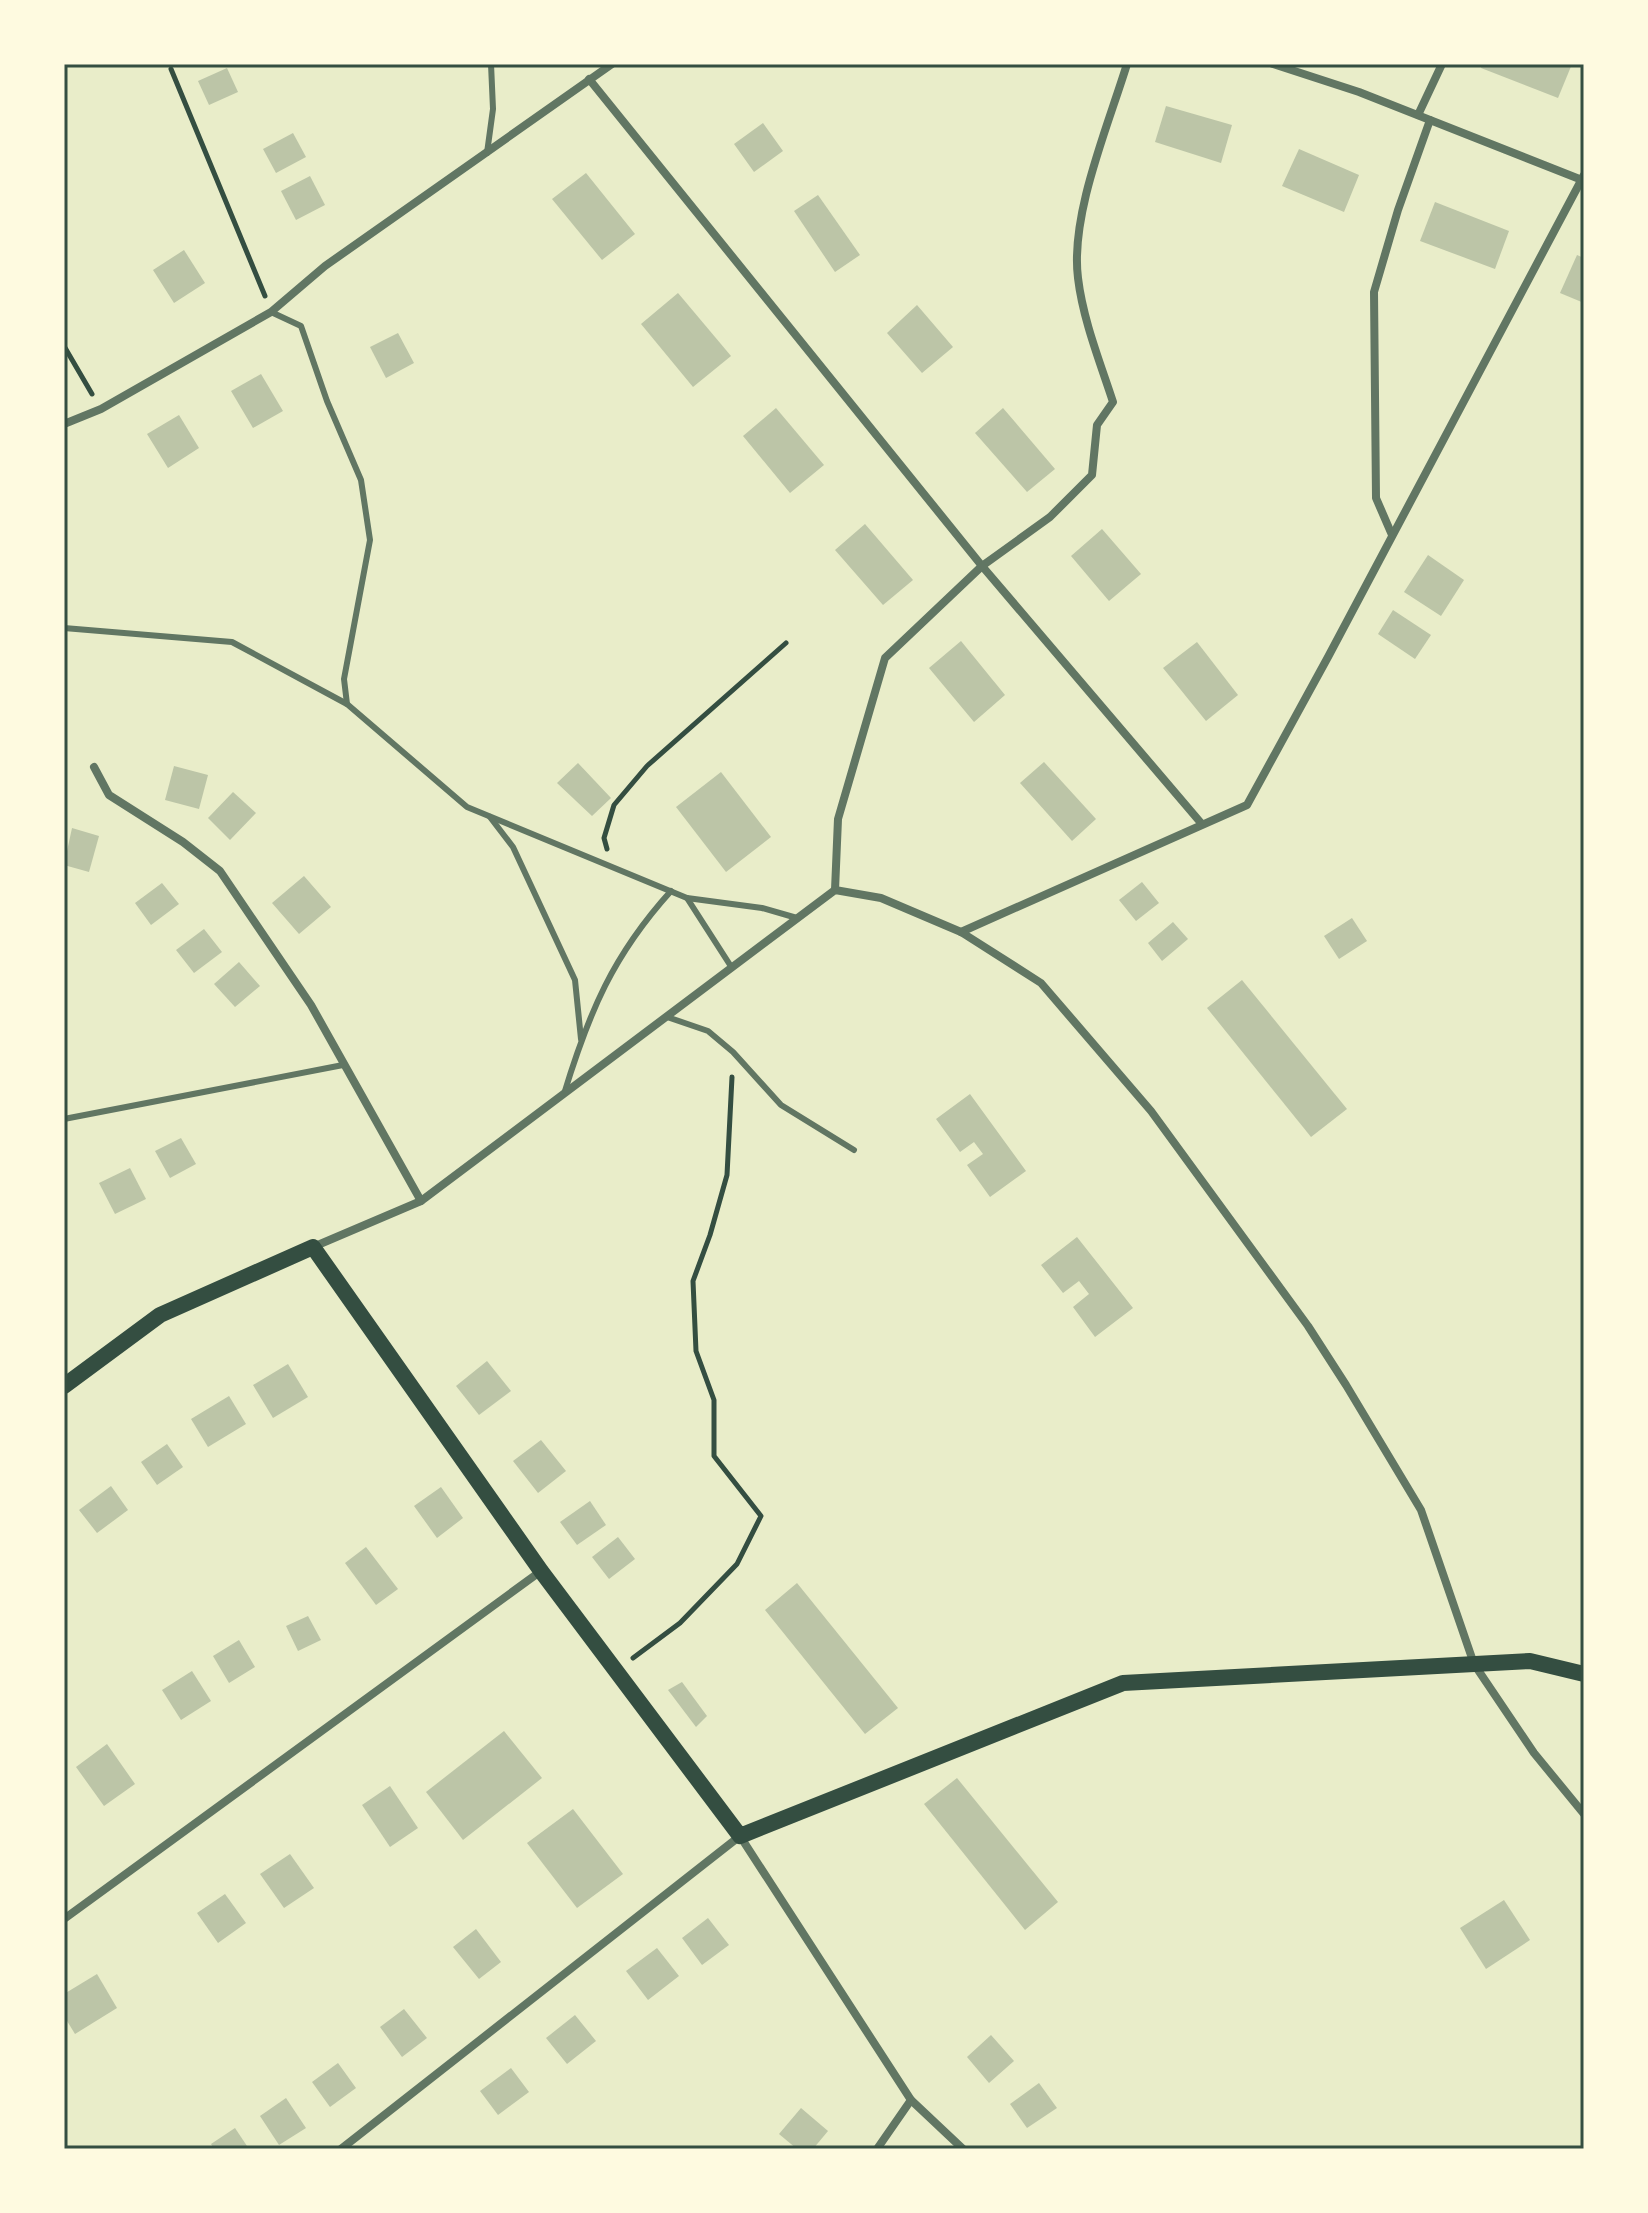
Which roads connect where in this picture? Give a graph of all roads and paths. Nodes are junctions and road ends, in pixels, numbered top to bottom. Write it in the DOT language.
graph roads {
  1 [pos="491,64"];
  2 [pos="612,64"];
  3 [pos="1127,64"];
  4 [pos="1273,64"];
  5 [pos="1442,64"];
  6 [pos="171,69"];
  7 [pos="589,79"];
  8 [pos="1418,115"];
  9 [pos="1430,120"];
  10 [pos="487,153"];
  11 [pos="1583,178"];
  12 [pos="271,312"];
  13 [pos="64,346"];
  14 [pos="101,409"];
  15 [pos="64,424"];
  16 [pos="1392,535"];
  17 [pos="982,566"];
  18 [pos="64,628"];
  19 [pos="786,643"];
  20 [pos="347,704"];
  21 [pos="94,767"];
  22 [pos="489,816"];
  23 [pos="1201,823"];
  24 [pos="610,866"];
  25 [pos="835,890"];
  26 [pos="671,891"];
  27 [pos="687,898"];
  28 [pos="798,918"];
  29 [pos="961,932"];
  30 [pos="732,968"];
  31 [pos="667,1017"];
  32 [pos="581,1039"];
  33 [pos="729,1048"];
  34 [pos="343,1065"];
  35 [pos="564,1094"];
  36 [pos="64,1119"];
  37 [pos="854,1150"];
  38 [pos="421,1201"];
  39 [pos="313,1247"];
  40 [pos="64,1386"];
  41 [pos="541,1571"];
  42 [pos="1474,1664"];
  43 [pos="617,1671"];
  44 [pos="1584,1674"];
  45 [pos="1584,1814"];
  46 [pos="740,1836"];
  47 [pos="64,1919"];
  48 [pos="911,2100"];
  49 [pos="341,2149"];
  50 [pos="877,2149"];
  51 [pos="963,2149"];
  1 -- 10 [label="lane"];
  2 -- 7 [label="street"];
  3 -- 17 [label="street"];
  4 -- 8 [label="street"];
  5 -- 8 [label="street"];
  6 -- 12 [label="path"];
  7 -- 10 [label="street"];
  7 -- 17 [label="street"];
  8 -- 9 [label="street"];
  9 -- 11 [label="street"];
  9 -- 16 [label="street"];
  10 -- 12 [label="street"];
  11 -- 16 [label="street"];
  12 -- 14 [label="street"];
  12 -- 20 [label="lane"];
  13 -- 14 [label="path"];
  14 -- 15 [label="street"];
  16 -- 23 [label="street"];
  17 -- 23 [label="street"];
  17 -- 25 [label="street"];
  18 -- 20 [label="lane"];
  19 -- 24 [label="path"];
  20 -- 22 [label="lane"];
  21 -- 34 [label="street"];
  22 -- 24 [label="lane"];
  22 -- 32 [label="lane"];
  23 -- 29 [label="street"];
  24 -- 26 [label="lane"];
  25 -- 28 [label="street"];
  25 -- 29 [label="street"];
  26 -- 27 [label="lane"];
  26 -- 32 [label="lane"];
  27 -- 28 [label="lane"];
  27 -- 30 [label="lane"];
  28 -- 30 [label="street"];
  29 -- 42 [label="street"];
  30 -- 31 [label="street"];
  31 -- 33 [label="lane"];
  31 -- 35 [label="street"];
  32 -- 35 [label="lane"];
  33 -- 37 [label="lane"];
  33 -- 43 [label="path"];
  34 -- 36 [label="lane"];
  34 -- 38 [label="street"];
  35 -- 38 [label="street"];
  38 -- 39 [label="street"];
  39 -- 40 [label="main road"];
  39 -- 41 [label="main road"];
  41 -- 43 [label="main road"];
  41 -- 47 [label="street"];
  42 -- 44 [label="main road"];
  42 -- 45 [label="street"];
  42 -- 46 [label="main road"];
  43 -- 46 [label="main road"];
  46 -- 48 [label="street"];
  46 -- 49 [label="street"];
  48 -- 50 [label="street"];
  48 -- 51 [label="street"];
}
